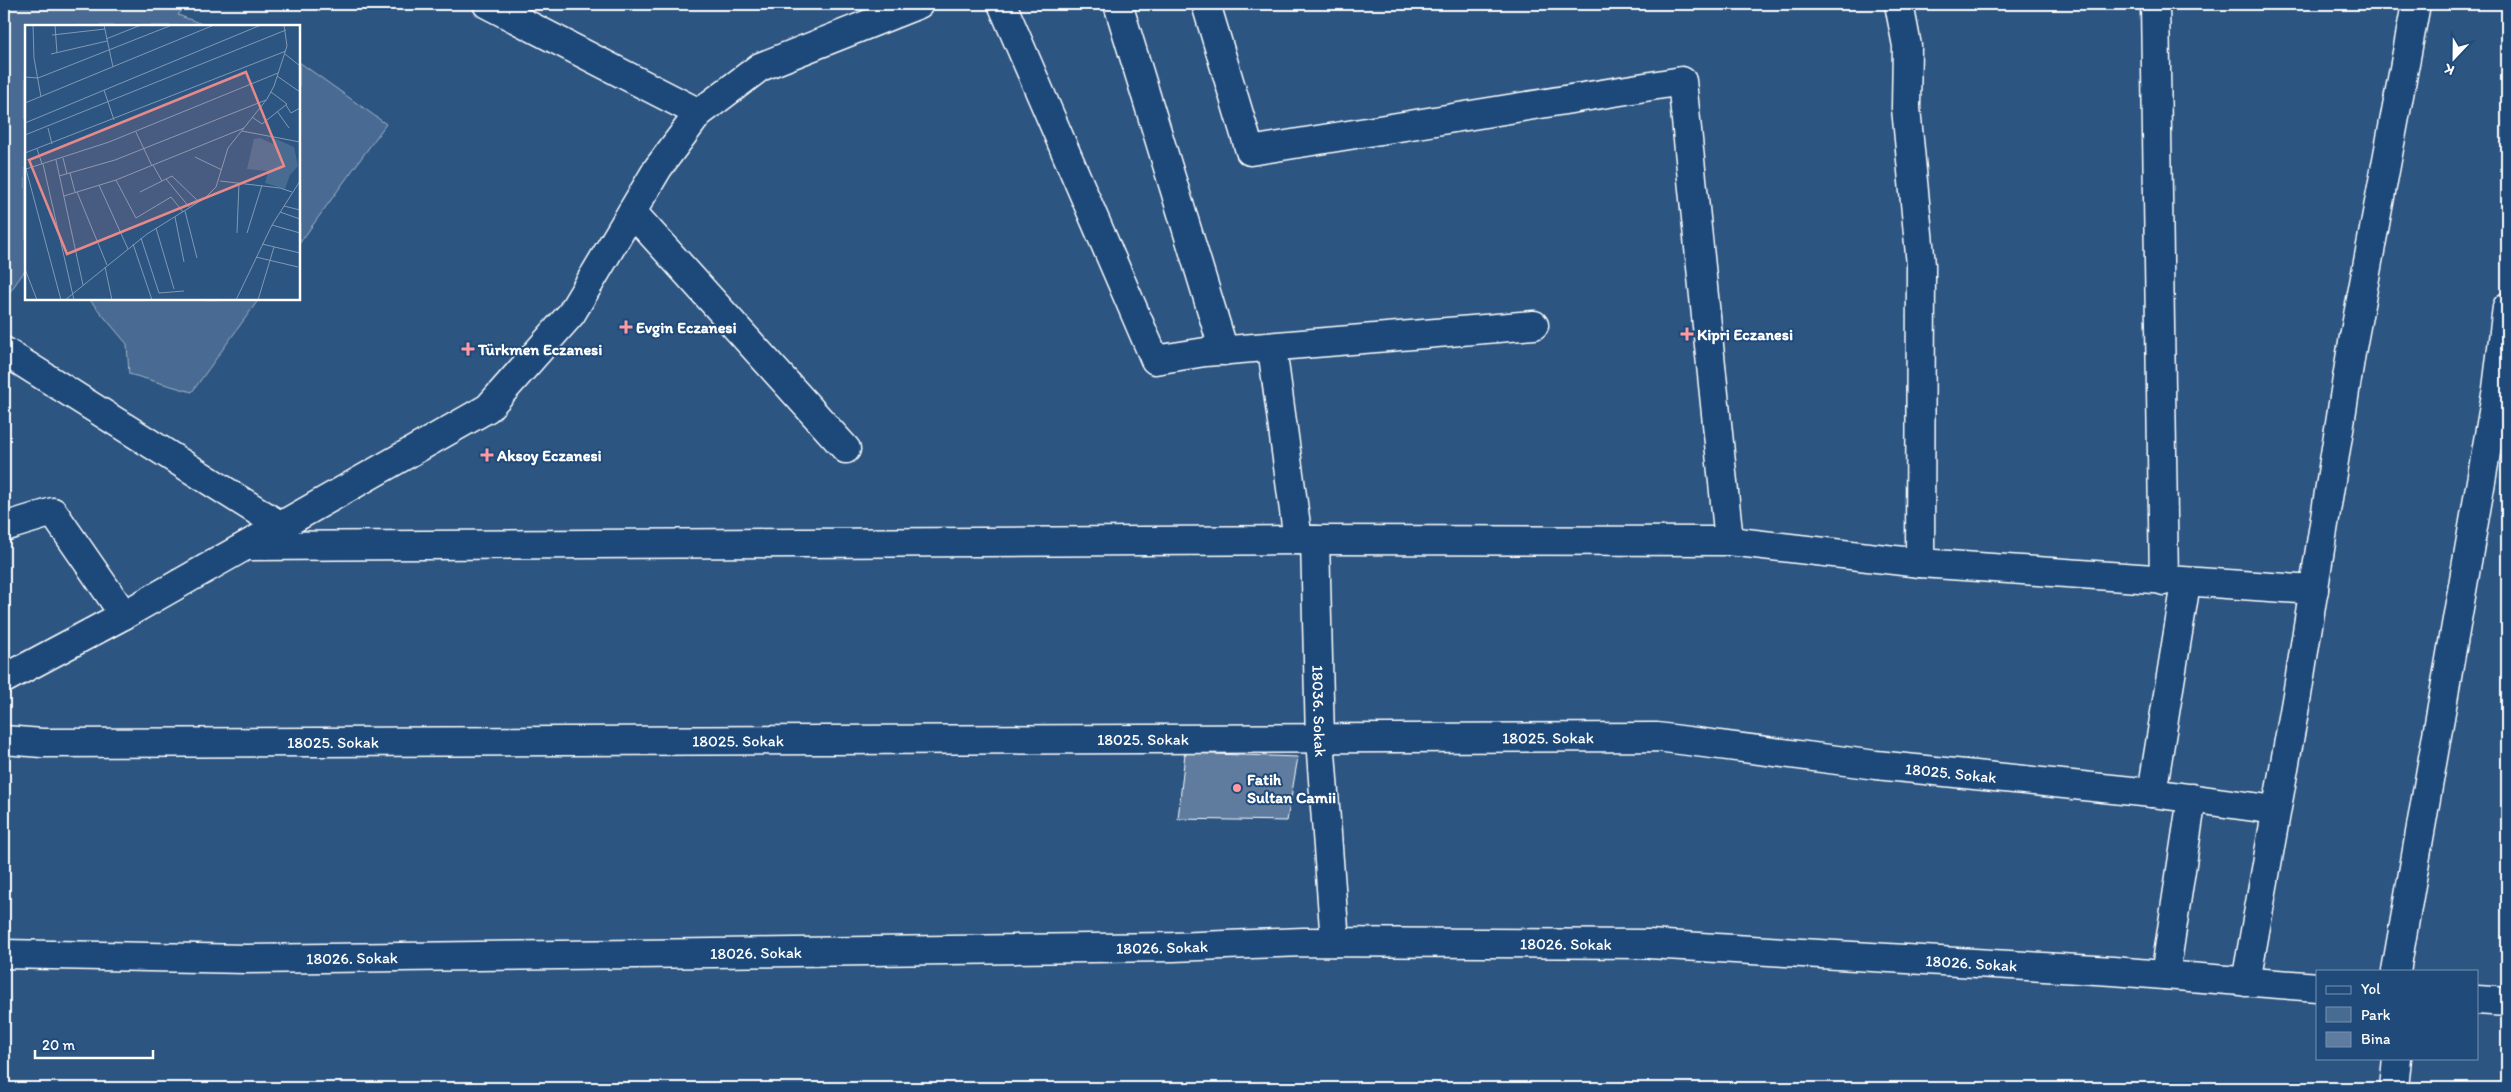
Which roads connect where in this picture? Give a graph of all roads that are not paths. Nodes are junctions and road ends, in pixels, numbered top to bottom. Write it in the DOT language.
graph roads {
  1 [pos="487,4"];
  2 [pos="919,4"];
  3 [pos="1002,4"];
  4 [pos="1118,4"];
  5 [pos="1206,4"];
  6 [pos="1899,4"];
  7 [pos="2155,4"];
  8 [pos="2416,4"];
  9 [pos="515,10"];
  10 [pos="699,113"];
  11 [pos="632,212"];
  12 [pos="2507,307"];
  13 [pos="1534,325"];
  14 [pos="1272,348"];
  15 [pos="4,351"];
  16 [pos="1224,351"];
  17 [pos="846,449"];
  18 [pos="281,526"];
  19 [pos="4,527"];
  20 [pos="1307,540"];
  21 [pos="1729,541"];
  22 [pos="246,546"];
  23 [pos="1920,563"];
  24 [pos="2175,582"];
  25 [pos="2314,590"];
  26 [pos="124,615"];
  27 [pos="4,678"];
  28 [pos="1320,739"];
  29 [pos="4,740"];
  30 [pos="2152,794"];
  31 [pos="2192,798"];
  32 [pos="2276,810"];
  33 [pos="1335,942"];
  34 [pos="4,954"];
  35 [pos="2396,970"];
  36 [pos="2165,975"];
  37 [pos="2246,982"];
  38 [pos="2316,987"];
  39 [pos="2478,1000"];
  40 [pos="2507,1002"];
  41 [pos="2397,1060"];
  42 [pos="2394,1088"];
  1 -- 9 [label="street"];
  2 -- 10 [label="street"];
  3 -- 16 [label="street"];
  4 -- 16 [label="street"];
  5 -- 21 [label="street"];
  6 -- 23 [label="street"];
  7 -- 24 [label="street"];
  8 -- 25 [label="street"];
  9 -- 10 [label="street"];
  10 -- 11 [label="street"];
  11 -- 17 [label="street"];
  11 -- 18 [label="street"];
  12 -- 35 [label="street"];
  13 -- 14 [label="street"];
  14 -- 16 [label="street"];
  14 -- 20 [label="street, 18036. Sokak"];
  15 -- 18 [label="street"];
  18 -- 22 [label="street"];
  19 -- 26 [label="street"];
  20 -- 21 [label="street"];
  20 -- 22 [label="street"];
  20 -- 28 [label="street, 18036. Sokak"];
  21 -- 23 [label="street"];
  22 -- 26 [label="street"];
  23 -- 24 [label="street"];
  24 -- 25 [label="street"];
  24 -- 30 [label="street"];
  25 -- 32 [label="street"];
  26 -- 27 [label="street"];
  28 -- 29 [label="street, 18025. Sokak"];
  28 -- 30 [label="street, 18025. Sokak"];
  28 -- 33 [label="street, 18036. Sokak"];
  30 -- 31 [label="street, 18025. Sokak"];
  31 -- 32 [label="street, 18025. Sokak"];
  31 -- 36 [label="street"];
  32 -- 37 [label="street"];
  33 -- 34 [label="street, 18026. Sokak"];
  33 -- 36 [label="street, 18026. Sokak"];
  36 -- 37 [label="street, 18026. Sokak"];
  37 -- 38 [label="street, 18026. Sokak"];
  39 -- 40 [label="street"];
  41 -- 42 [label="street"];
}
